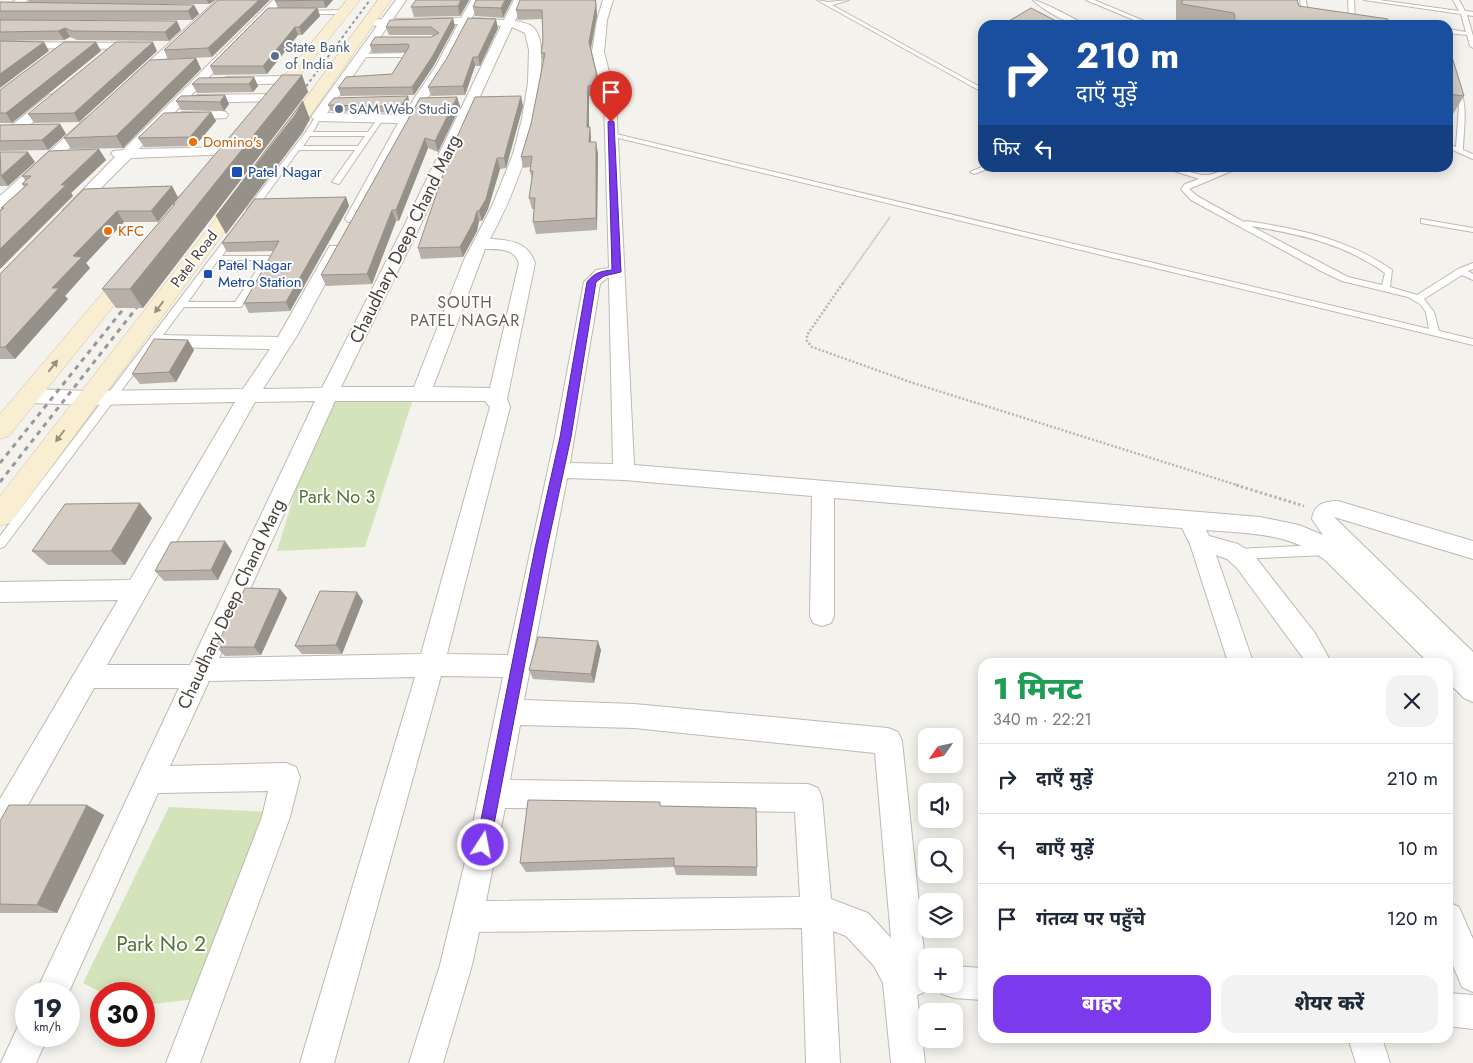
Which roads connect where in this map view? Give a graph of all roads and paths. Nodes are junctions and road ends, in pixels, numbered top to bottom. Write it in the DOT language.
graph roads {
  1 [pos="223,0"];
  2 [pos="385,0"];
  3 [pos="401,0"];
  4 [pos="476,0"];
  5 [pos="519,0"];
  6 [pos="608,0"];
  7 [pos="820,0"];
  8 [pos="846,0"];
  9 [pos="1036,0"];
  10 [pos="1089,0"];
  11 [pos="1304,0"];
  12 [pos="1351,0"];
  13 [pos="1367,0"];
  14 [pos="1371,0"];
  15 [pos="1456,0"];
  16 [pos="828,4"];
  17 [pos="20,5"];
  18 [pos="0,6"];
  19 [pos="349,6"];
  20 [pos="196,9"];
  21 [pos="213,9"];
  22 [pos="273,9"];
  23 [pos="1048,9"];
  24 [pos="1041,11"];
  25 [pos="1463,12"];
  26 [pos="293,13"];
  27 [pos="1473,14"];
  28 [pos="0,15"];
  29 [pos="1352,18"];
  30 [pos="1360,19"];
  31 [pos="1071,20"];
  32 [pos="1138,20"];
  33 [pos="1314,20"];
  34 [pos="536,21"];
  35 [pos="464,22"];
  36 [pos="508,22"];
  37 [pos="177,24"];
  38 [pos="195,24"];
  39 [pos="375,29"];
  40 [pos="1453,32"];
  41 [pos="81,34"];
  42 [pos="1469,34"];
  43 [pos="390,40"];
  44 [pos="67,44"];
  45 [pos="118,45"];
  46 [pos="173,46"];
  47 [pos="1473,46"];
  48 [pos="3,47"];
  49 [pos="52,56"];
  50 [pos="362,56"];
  51 [pos="104,57"];
  52 [pos="216,63"];
  53 [pos="170,64"];
  54 [pos="198,64"];
  55 [pos="152,65"];
  56 [pos="399,68"];
  57 [pos="288,80"];
  58 [pos="198,81"];
  59 [pos="1454,84"];
  60 [pos="67,87"];
  61 [pos="978,88"];
  62 [pos="125,90"];
  63 [pos="274,98"];
  64 [pos="181,99"];
  65 [pos="515,100"];
  66 [pos="533,100"];
  67 [pos="436,102"];
  68 [pos="415,104"];
  69 [pos="261,113"];
  70 [pos="98,115"];
  71 [pos="221,115"];
  72 [pos="164,116"];
  73 [pos="313,125"];
  74 [pos="375,126"];
  75 [pos="35,128"];
  76 [pos="64,128"];
  77 [pos="84,128"];
  78 [pos="0,129"];
  79 [pos="16,129"];
  80 [pos="148,132"];
  81 [pos="166,132"];
  82 [pos="612,135"];
  83 [pos="243,136"];
  84 [pos="296,148"];
  85 [pos="360,148"];
  86 [pos="1453,148"];
  87 [pos="230,151"];
  88 [pos="1459,151"];
  89 [pos="126,154"];
  90 [pos="108,155"];
  91 [pos="36,156"];
  92 [pos="54,156"];
  93 [pos="72,156"];
  94 [pos="1473,157"];
  95 [pos="218,166"];
  96 [pos="978,171"];
  97 [pos="974,172"];
  98 [pos="1183,172"];
  99 [pos="1221,172"];
  100 [pos="1205,178"];
  101 [pos="336,182"];
  102 [pos="7,191"];
  103 [pos="87,194"];
  104 [pos="106,194"];
  105 [pos="257,202"];
  106 [pos="267,202"];
  107 [pos="0,204"];
  108 [pos="899,204"];
  109 [pos="247,216"];
  110 [pos="60,221"];
  111 [pos="1424,221"];
  112 [pos="1237,222"];
  113 [pos="237,230"];
  114 [pos="1473,230"];
  115 [pos="479,244"];
  116 [pos="216,258"];
  117 [pos="141,259"];
  118 [pos="1473,264"];
  119 [pos="1461,271"];
  120 [pos="617,272"];
  121 [pos="1473,277"];
  122 [pos="1386,288"];
  123 [pos="1417,299"];
  124 [pos="181,304"];
  125 [pos="1435,333"];
  126 [pos="153,341"];
  127 [pos="1473,342"];
  128 [pos="283,344"];
  129 [pos="328,394"];
  130 [pos="248,395"];
  131 [pos="421,395"];
  132 [pos="29,396"];
  133 [pos="89,398"];
  134 [pos="110,398"];
  135 [pos="497,399"];
  136 [pos="0,430"];
  137 [pos="558,470"];
  138 [pos="624,472"];
  139 [pos="823,490"];
  140 [pos="1324,512"];
  141 [pos="0,516"];
  142 [pos="1190,520"];
  143 [pos="0,544"];
  144 [pos="1201,544"];
  145 [pos="1473,550"];
  146 [pos="1238,554"];
  147 [pos="1333,554"];
  148 [pos="136,590"];
  149 [pos="0,592"];
  150 [pos="822,616"];
  151 [pos="1239,658"];
  152 [pos="1317,658"];
  153 [pos="1441,658"];
  154 [pos="431,665"];
  155 [pos="518,666"];
  156 [pos="1473,669"];
  157 [pos="1453,670"];
  158 [pos="200,673"];
  159 [pos="87,676"];
  160 [pos="1473,690"];
  161 [pos="509,712"];
  162 [pos="150,780"];
  163 [pos="493,794"];
  164 [pos="0,827"];
  165 [pos="818,912"];
  166 [pos="467,917"];
  167 [pos="1453,930"];
  168 [pos="1473,976"];
  169 [pos="912,981"];
  170 [pos="57,982"];
  171 [pos="963,983"];
  172 [pos="978,984"];
  173 [pos="1453,1010"];
  174 [pos="1473,1012"];
  175 [pos="1367,1043"];
  176 [pos="26,1047"];
  177 [pos="18,1063"];
  178 [pos="183,1063"];
  179 [pos="317,1063"];
  180 [pos="426,1063"];
  181 [pos="823,1063"];
  182 [pos="908,1063"];
  183 [pos="1373,1063"];
  1 -- 21 [label="street"];
  2 -- 39 [label="main road, Patel Road"];
  3 -- 39 [label="street"];
  4 -- 35 [label="street"];
  5 -- 36 [label="street, Chaudhary Deep Chand Marg"];
  6 -- 82 [label="street"];
  7 -- 16 [label="lane"];
  8 -- 16 [label="lane"];
  9 -- 23 [label="lane"];
  10 -- 32 [label="lane"];
  11 -- 33 [label="lane"];
  12 -- 29 [label="lane"];
  13 -- 14 [label="lane"];
  14 -- 25 [label="lane"];
  15 -- 25 [label="lane"];
  16 -- 61 [label="lane"];
  17 -- 18 [label="street"];
  17 -- 28 [label="street"];
  19 -- 26 [label="lane"];
  19 -- 57 [label="main road"];
  20 -- 21 [label="street"];
  21 -- 38 [label="street"];
  22 -- 52 [label="street"];
  23 -- 24 [label="lane"];
  23 -- 31 [label="lane"];
  25 -- 27 [label="lane"];
  25 -- 42 [label="lane"];
  29 -- 30 [label="lane"];
  34 -- 36 [label="street"];
  35 -- 36 [label="street"];
  35 -- 39 [label="street"];
  35 -- 68 [label="street"];
  36 -- 66 [label="street"];
  36 -- 129 [label="street, Chaudhary Deep Chand Marg"];
  37 -- 38 [label="street"];
  38 -- 46 [label="street"];
  39 -- 43 [label="street"];
  39 -- 50 [label="street"];
  39 -- 133 [label="main road, Patel Road, one-way"];
  40 -- 42 [label="lane"];
  41 -- 44 [label="street"];
  42 -- 47 [label="lane"];
  44 -- 45 [label="street"];
  44 -- 48 [label="street"];
  44 -- 49 [label="street"];
  45 -- 46 [label="street"];
  45 -- 51 [label="street"];
  46 -- 55 [label="street"];
  50 -- 56 [label="lane"];
  50 -- 73 [label="street"];
  52 -- 54 [label="street"];
  52 -- 58 [label="street"];
  53 -- 55 [label="street"];
  55 -- 62 [label="street"];
  57 -- 58 [label="street"];
  57 -- 63 [label="main road"];
  58 -- 64 [label="street"];
  59 -- 88 [label="lane"];
  60 -- 79 [label="street"];
  63 -- 64 [label="street"];
  63 -- 69 [label="main road"];
  64 -- 72 [label="street"];
  65 -- 66 [label="street"];
  66 -- 115 [label="street"];
  67 -- 68 [label="street"];
  68 -- 74 [label="street"];
  68 -- 128 [label="street"];
  70 -- 77 [label="street"];
  71 -- 72 [label="street"];
  72 -- 80 [label="street"];
  73 -- 74 [label="street"];
  73 -- 84 [label="lane"];
  74 -- 85 [label="lane"];
  75 -- 79 [label="street"];
  76 -- 77 [label="street"];
  77 -- 92 [label="street"];
  78 -- 79 [label="street"];
  80 -- 81 [label="street"];
  80 -- 89 [label="street"];
  82 -- 108 [label="lane"];
  82 -- 120 [label="street"];
  83 -- 87 [label="main road"];
  84 -- 85 [label="lane"];
  84 -- 105 [label="lane"];
  85 -- 101 [label="lane"];
  86 -- 88 [label="lane"];
  87 -- 89 [label="street"];
  87 -- 95 [label="main road"];
  88 -- 94 [label="lane"];
  89 -- 90 [label="street"];
  89 -- 103 [label="street"];
  91 -- 92 [label="street"];
  92 -- 93 [label="street"];
  92 -- 102 [label="street"];
  96 -- 97 [label="lane"];
  98 -- 100 [label="lane"];
  99 -- 100 [label="lane"];
  100 -- 112 [label="lane"];
  102 -- 107 [label="street"];
  103 -- 104 [label="street"];
  103 -- 110 [label="street"];
  105 -- 106 [label="lane"];
  105 -- 109 [label="lane"];
  108 -- 125 [label="lane"];
  108 -- 140 [label="path"];
  111 -- 114 [label="lane"];
  112 -- 122 [label="lane"];
  112 -- 122 [label="lane"];
  113 -- 116 [label="lane"];
  115 -- 131 [label="street"];
  115 -- 135 [label="street"];
  116 -- 124 [label="lane"];
  116 -- 124 [label="lane"];
  132 -- 117 [label="main road, one-way"];
  118 -- 119 [label="lane"];
  119 -- 121 [label="lane"];
  119 -- 123 [label="lane"];
  120 -- 137 [label="street"];
  120 -- 138 [label="street"];
  122 -- 123 [label="lane"];
  123 -- 125 [label="lane"];
  124 -- 126 [label="lane"];
  125 -- 127 [label="lane"];
  126 -- 128 [label="street"];
  126 -- 134 [label="lane"];
  128 -- 130 [label="street"];
  129 -- 130 [label="street"];
  129 -- 131 [label="street"];
  129 -- 158 [label="street, Chaudhary Deep Chand Marg"];
  130 -- 134 [label="street"];
  130 -- 148 [label="street"];
  131 -- 135 [label="street"];
  132 -- 133 [label="street"];
  132 -- 136 [label="main road"];
  133 -- 134 [label="street"];
  133 -- 141 [label="main road, Patel Road, one-way"];
  134 -- 143 [label="lane"];
  135 -- 154 [label="street"];
  137 -- 138 [label="street"];
  137 -- 155 [label="street"];
  138 -- 139 [label="street"];
  139 -- 142 [label="street"];
  139 -- 150 [label="street"];
  140 -- 145 [label="street"];
  140 -- 156 [label="street"];
  142 -- 144 [label="street"];
  142 -- 147 [label="street"];
  144 -- 146 [label="street"];
  144 -- 151 [label="street"];
  146 -- 147 [label="lane"];
  146 -- 152 [label="street"];
  147 -- 153 [label="street"];
  148 -- 149 [label="street"];
  148 -- 159 [label="street"];
  154 -- 155 [label="street"];
  154 -- 158 [label="street"];
  154 -- 179 [label="street"];
  155 -- 161 [label="street"];
  157 -- 160 [label="street"];
  158 -- 159 [label="street"];
  158 -- 162 [label="street, Chaudhary Deep Chand Marg"];
  159 -- 164 [label="street"];
  161 -- 163 [label="street"];
  161 -- 169 [label="street"];
  162 -- 170 [label="street, Chaudhary Deep Chand Marg"];
  162 -- 178 [label="street"];
  163 -- 165 [label="street"];
  163 -- 166 [label="street"];
  165 -- 166 [label="street"];
  165 -- 169 [label="street"];
  165 -- 181 [label="street"];
  166 -- 180 [label="street"];
  167 -- 168 [label="street"];
  169 -- 182 [label="street"];
  171 -- 172 [label="street"];
  173 -- 174 [label="street"];
  175 -- 183 [label="street"];
  176 -- 177 [label="street"];
}
